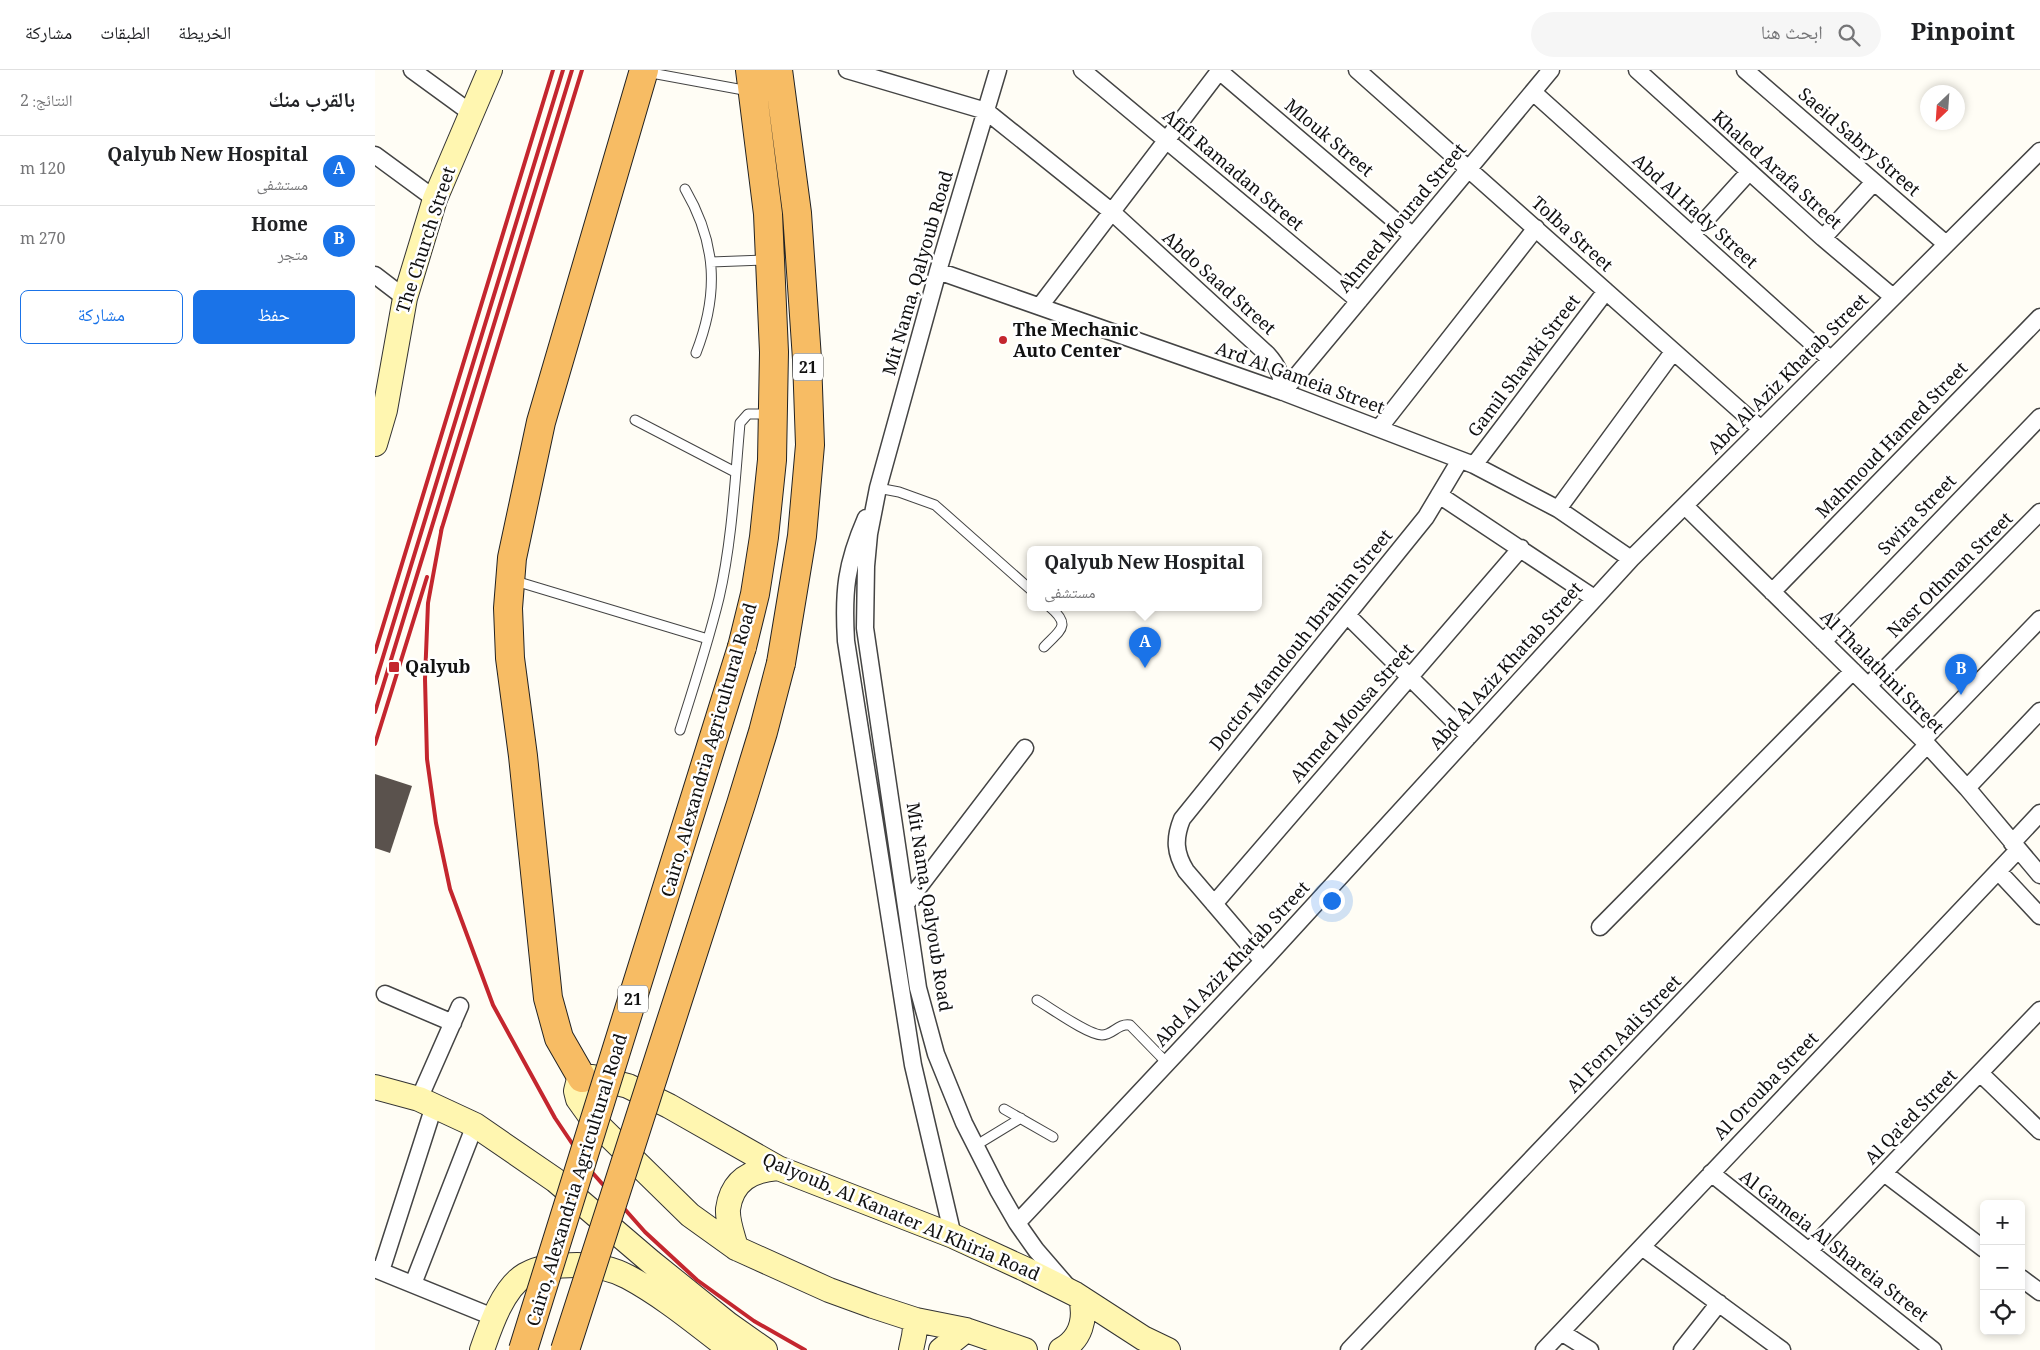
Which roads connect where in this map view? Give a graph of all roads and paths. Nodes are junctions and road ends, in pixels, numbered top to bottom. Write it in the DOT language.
graph roads {
  1 [pos="412,70"];
  2 [pos="490,70"];
  3 [pos="778,70"];
  4 [pos="847,70"];
  5 [pos="998,70"];
  6 [pos="1082,70"];
  7 [pos="1219,70"];
  8 [pos="1357,70"];
  9 [pos="1551,70"];
  10 [pos="1637,70"];
  11 [pos="1745,70"];
  12 [pos="644,71"];
  13 [pos="885,75"];
  14 [pos="748,76"];
  15 [pos="1533,92"];
  16 [pos="986,111"];
  17 [pos="471,113"];
  18 [pos="1166,140"];
  19 [pos="2040,151"];
  20 [pos="375,155"];
  21 [pos="1469,170"];
  22 [pos="1749,172"];
  23 [pos="1874,182"];
  24 [pos="685,189"];
  25 [pos="435,199"];
  26 [pos="1112,212"];
  27 [pos="1536,228"];
  28 [pos="1691,235"];
  29 [pos="1413,236"];
  30 [pos="1823,238"];
  31 [pos="1946,244"];
  32 [pos="769,260"];
  33 [pos="711,262"];
  34 [pos="938,271"];
  35 [pos="375,275"];
  36 [pos="1606,291"];
  37 [pos="1893,297"];
  38 [pos="405,298"];
  39 [pos="1359,301"];
  40 [pos="1040,306"];
  41 [pos="2040,317"];
  42 [pos="1673,352"];
  43 [pos="696,353"];
  44 [pos="1831,359"];
  45 [pos="381,390"];
  46 [pos="1283,392"];
  47 [pos="773,415"];
  48 [pos="2040,417"];
  49 [pos="635,420"];
  50 [pos="1379,428"];
  51 [pos="1761,429"];
  52 [pos="375,444"];
  53 [pos="1467,462"];
  54 [pos="735,472"];
  55 [pos="878,488"];
  56 [pos="1439,494"];
  57 [pos="1685,506"];
  58 [pos="1558,508"];
  59 [pos="2040,512"];
  60 [pos="1521,548"];
  61 [pos="1631,558"];
  62 [pos="510,580"];
  63 [pos="1027,586"];
  64 [pos="1772,592"];
  65 [pos="1594,598"];
  66 [pos="1055,611"];
  67 [pos="1347,615"];
  68 [pos="2040,619"];
  69 [pos="708,639"];
  70 [pos="1823,642"];
  71 [pos="1044,647"];
  72 [pos="1853,671"];
  73 [pos="1410,677"];
  74 [pos="1868,686"];
  75 [pos="2040,711"];
  76 [pos="679,730"];
  77 [pos="1469,736"];
  78 [pos="1925,742"];
  79 [pos="1025,748"];
  80 [pos="1967,788"];
  81 [pos="2040,813"];
  82 [pos="2015,846"];
  83 [pos="1998,871"];
  84 [pos="2040,875"];
  85 [pos="906,904"];
  86 [pos="1214,904"];
  87 [pos="2040,916"];
  88 [pos="1600,927"];
  89 [pos="1263,961"];
  90 [pos="385,994"];
  91 [pos="1037,1000"];
  92 [pos="460,1006"];
  93 [pos="2040,1010"];
  94 [pos="453,1023"];
  95 [pos="1167,1063"];
  96 [pos="1981,1074"];
  97 [pos="582,1078"];
  98 [pos="375,1087"];
  99 [pos="426,1103"];
  100 [pos="1004,1109"];
  101 [pos="1021,1118"];
  102 [pos="475,1125"];
  103 [pos="2040,1131"];
  104 [pos="1053,1137"];
  105 [pos="975,1146"];
  106 [pos="777,1168"];
  107 [pos="1711,1173"];
  108 [pos="1884,1173"];
  109 [pos="1017,1223"];
  110 [pos="953,1236"];
  111 [pos="1980,1246"];
  112 [pos="1643,1247"];
  113 [pos="735,1248"];
  114 [pos="1809,1251"];
  115 [pos="378,1270"];
  116 [pos="2025,1281"];
  117 [pos="413,1284"];
  118 [pos="2040,1292"];
  119 [pos="1078,1296"];
  120 [pos="1719,1303"];
  121 [pos="493,1317"];
  122 [pos="915,1320"];
  123 [pos="966,1330"];
  124 [pos="1561,1332"];
  125 [pos="1134,1344"];
  126 [pos="482,1350"];
  127 [pos="523,1350"];
  128 [pos="565,1350"];
  129 [pos="731,1350"];
  130 [pos="765,1350"];
  131 [pos="911,1350"];
  132 [pos="941,1350"];
  133 [pos="1025,1350"];
  134 [pos="1061,1350"];
  135 [pos="1168,1350"];
  136 [pos="1349,1350"];
  137 [pos="1544,1350"];
  138 [pos="1590,1350"];
  139 [pos="1682,1350"];
  140 [pos="1782,1350"];
  141 [pos="1933,1350"];
  1 -- 17 [label="street"];
  2 -- 17 [label="main road, The Church Street"];
  3 -- 128 [label="highway, 21, bridge"];
  4 -- 13 [label="street"];
  5 -- 16 [label="street, Mit Nama, Qalyoub Road"];
  6 -- 18 [label="street, Afifi Ramadan Street"];
  7 -- 18 [label="street"];
  7 -- 29 [label="street, Mlouk Street"];
  8 -- 21 [label="street, Tolba Street"];
  9 -- 15 [label="street, Ahmed Mourad Street"];
  10 -- 22 [label="street, Khaled Arafa Street"];
  11 -- 23 [label="street, Saeid Sabry Street"];
  12 -- 14 [label="lane"];
  12 -- 62 [label="highway"];
  13 -- 16 [label="street"];
  14 -- 32 [label="highway, Cairo, Alexandria Agricultural Road / 21"];
  15 -- 21 [label="street, Ahmed Mourad Street"];
  15 -- 28 [label="street, Abd Al Hady Street"];
  16 -- 26 [label="street, Abdo Saad Street"];
  16 -- 34 [label="street, Mit Nama, Qalyoub Road"];
  17 -- 25 [label="main road, The Church Street"];
  18 -- 26 [label="street"];
  18 -- 39 [label="street, Afifi Ramadan Street"];
  19 -- 31 [label="street, Abd Al Aziz Khatab Street"];
  20 -- 25 [label="street"];
  21 -- 27 [label="street, Tolba Street"];
  21 -- 29 [label="street, Ahmed Mourad Street"];
  22 -- 28 [label="street"];
  22 -- 30 [label="street, Khaled Arafa Street"];
  23 -- 30 [label="street"];
  23 -- 31 [label="street, Saeid Sabry Street"];
  24 -- 33 [label="lane"];
  25 -- 38 [label="main road, The Church Street"];
  26 -- 40 [label="street"];
  26 -- 46 [label="street, Abdo Saad Street"];
  27 -- 36 [label="street, Tolba Street"];
  27 -- 50 [label="street"];
  28 -- 44 [label="street, Abd Al Hady Street"];
  29 -- 39 [label="street, Ahmed Mourad Street"];
  30 -- 37 [label="street, Khaled Arafa Street"];
  31 -- 37 [label="street, Abd Al Aziz Khatab Street"];
  32 -- 33 [label="lane"];
  32 -- 47 [label="highway, Cairo, Alexandria Agricultural Road / 21"];
  33 -- 43 [label="lane"];
  34 -- 40 [label="street, Ard Al Gameia Street"];
  34 -- 55 [label="street, Mit Nama, Qalyoub Road"];
  35 -- 38 [label="street"];
  36 -- 42 [label="street, Tolba Street"];
  36 -- 53 [label="street, Gamil Shawki Street"];
  37 -- 44 [label="street, Abd Al Aziz Khatab Street"];
  38 -- 45 [label="main road, The Church Street"];
  39 -- 46 [label="street, Ahmed Mourad Street"];
  40 -- 46 [label="street, Ard Al Gameia Street"];
  41 -- 64 [label="street, Mahmoud Hamed Street"];
  42 -- 51 [label="street, Tolba Street"];
  42 -- 58 [label="street"];
  44 -- 51 [label="street, Abd Al Aziz Khatab Street"];
  45 -- 52 [label="main road, The Church Street"];
  46 -- 50 [label="street, Ard Al Gameia Street"];
  47 -- 54 [label="lane"];
  47 -- 127 [label="highway, Cairo, Alexandria Agricultural Road / 21, bridge"];
  48 -- 70 [label="street, Swira Street"];
  49 -- 54 [label="lane"];
  50 -- 53 [label="street, Ard Al Gameia Street"];
  51 -- 57 [label="street, Abd Al Aziz Khatab Street"];
  53 -- 56 [label="street, Doctor Mamdouh Ibrahim Street"];
  53 -- 58 [label="street, Ard Al Gameia Street"];
  54 -- 69 [label="lane"];
  55 -- 63 [label="lane"];
  55 -- 85 [label="street, Mit Nama, Qalyoub Road"];
  55 -- 110 [label="street, Mit Nama, Qalyoub Road"];
  56 -- 60 [label="street"];
  56 -- 67 [label="street, Doctor Mamdouh Ibrahim Street"];
  57 -- 61 [label="street, Abd Al Aziz Khatab Street"];
  57 -- 64 [label="street, Al Thalathini Street"];
  58 -- 61 [label="street, Ard Al Gameia Street"];
  59 -- 74 [label="street, Nasr Othman Street"];
  60 -- 65 [label="street"];
  60 -- 73 [label="street, Ahmed Mousa Street"];
  61 -- 65 [label="street, Abd Al Aziz Khatab Street"];
  62 -- 69 [label="lane"];
  62 -- 97 [label="highway"];
  64 -- 70 [label="street, Al Thalathini Street"];
  65 -- 77 [label="street, Abd Al Aziz Khatab Street"];
  66 -- 71 [label="lane"];
  67 -- 73 [label="street"];
  67 -- 86 [label="street, Doctor Mamdouh Ibrahim Street"];
  68 -- 78 [label="street, Al Forn Aali Street"];
  69 -- 76 [label="lane"];
  70 -- 72 [label="street, Al Thalathini Street"];
  72 -- 74 [label="street, Al Thalathini Street"];
  72 -- 88 [label="street"];
  73 -- 77 [label="street"];
  73 -- 86 [label="street, Ahmed Mousa Street"];
  74 -- 78 [label="street, Al Thalathini Street"];
  75 -- 80 [label="street"];
  77 -- 89 [label="street, Abd Al Aziz Khatab Street"];
  78 -- 80 [label="street, Al Thalathini Street"];
  78 -- 136 [label="street, Al Forn Aali Street"];
  79 -- 85 [label="street"];
  80 -- 82 [label="street, Al Thalathini Street"];
  81 -- 82 [label="street, Al Orouba Street"];
  82 -- 83 [label="street, Al Orouba Street"];
  82 -- 84 [label="street, Al Thalathini Street"];
  83 -- 87 [label="street"];
  83 -- 107 [label="street, Al Orouba Street"];
  85 -- 105 [label="street, Mit Nama, Qalyoub Road"];
  86 -- 89 [label="street"];
  89 -- 95 [label="street, Abd Al Aziz Khatab Street"];
  90 -- 94 [label="street"];
  91 -- 95 [label="lane"];
  92 -- 94 [label="street"];
  93 -- 96 [label="street, Al Qa'ed Street"];
  94 -- 99 [label="street"];
  95 -- 109 [label="street, Abd Al Aziz Khatab Street"];
  96 -- 103 [label="street"];
  96 -- 108 [label="street, Al Qa'ed Street"];
  97 -- 106 [label="main road, Qalyoub, Al Kanater Al Khiria Road"];
  97 -- 113 [label="main road"];
  98 -- 99 [label="main road"];
  99 -- 102 [label="main road"];
  99 -- 115 [label="street"];
  100 -- 101 [label="lane"];
  101 -- 104 [label="lane"];
  101 -- 105 [label="lane"];
  102 -- 117 [label="street"];
  102 -- 130 [label="main road"];
  105 -- 109 [label="street, Mit Nama, Qalyoub Road"];
  106 -- 110 [label="main road, Qalyoub, Al Kanater Al Khiria Road"];
  106 -- 113 [label="main road"];
  107 -- 112 [label="street, Al Orouba Street"];
  107 -- 114 [label="street, Al Gameia Al Shareia Street"];
  108 -- 111 [label="street"];
  108 -- 114 [label="street, Al Qa'ed Street"];
  109 -- 119 [label="street, Mit Nama, Qalyoub Road"];
  110 -- 119 [label="main road, Qalyoub, Al Kanater Al Khiria Road"];
  112 -- 120 [label="street"];
  112 -- 124 [label="street, Al Orouba Street"];
  113 -- 122 [label="main road"];
  114 -- 141 [label="street, Al Gameia Al Shareia Street"];
  115 -- 117 [label="street"];
  116 -- 118 [label="street"];
  117 -- 121 [label="street"];
  119 -- 125 [label="main road, Qalyoub, Al Kanater Al Khiria Road"];
  119 -- 134 [label="main road"];
  120 -- 139 [label="street"];
  120 -- 140 [label="street"];
  121 -- 126 [label="main road"];
  121 -- 129 [label="main road"];
  122 -- 123 [label="main road"];
  122 -- 131 [label="main road"];
  123 -- 132 [label="main road"];
  123 -- 133 [label="main road"];
  124 -- 137 [label="street, Al Orouba Street"];
  124 -- 138 [label="street"];
  125 -- 135 [label="main road, Qalyoub, Al Kanater Al Khiria Road"];
}
